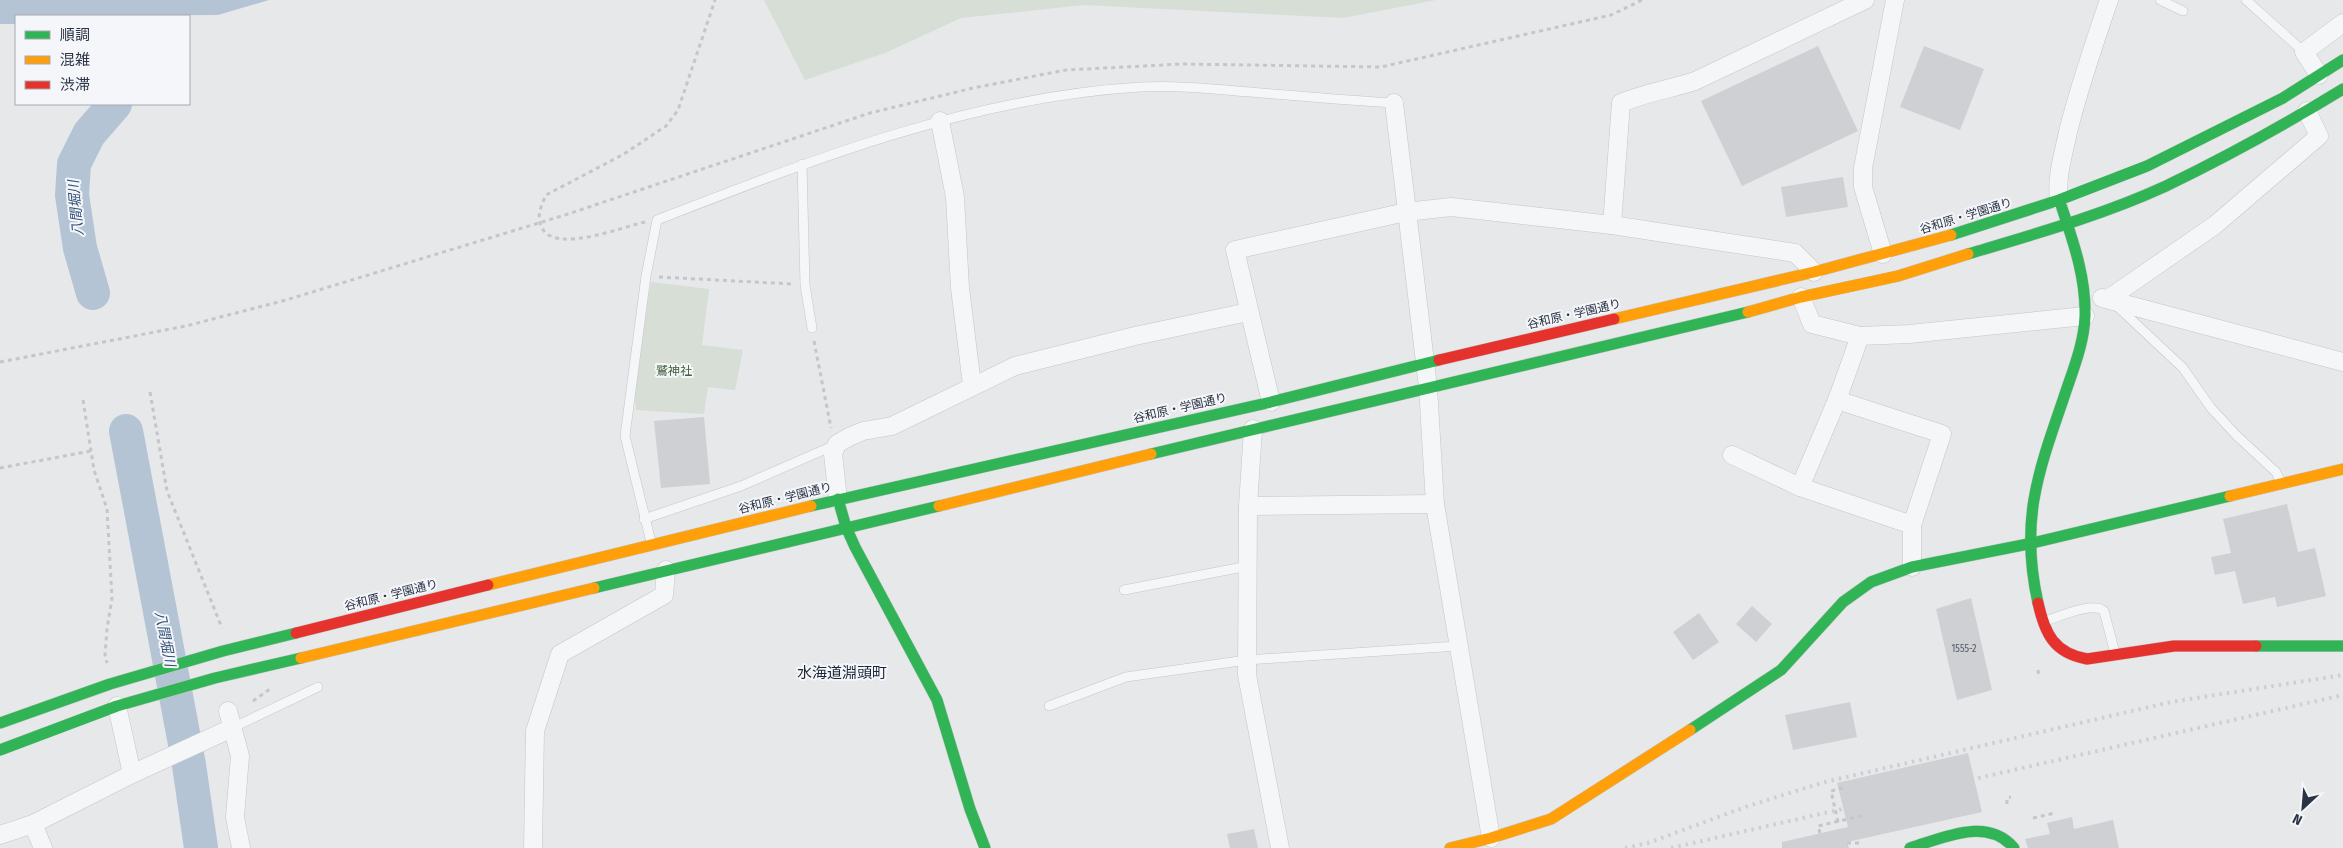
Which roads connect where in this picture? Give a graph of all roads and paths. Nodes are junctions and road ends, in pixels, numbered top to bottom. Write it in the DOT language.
graph roads {
  1 [pos="715,0"];
  2 [pos="1865,0"];
  3 [pos="1895,0"];
  4 [pos="2109,0"];
  5 [pos="2160,0"];
  6 [pos="2246,0"];
  7 [pos="2183,11"];
  8 [pos="2343,24"];
  9 [pos="2304,52"];
  10 [pos="2343,60"];
  11 [pos="2319,75"];
  12 [pos="2343,89"];
  13 [pos="1394,103"];
  14 [pos="2307,111"];
  15 [pos="940,121"];
  16 [pos="802,164"];
  17 [pos="2059,200"];
  18 [pos="1406,212"];
  19 [pos="656,220"];
  20 [pos="2067,224"];
  21 [pos="1612,225"];
  22 [pos="1883,254"];
  23 [pos="1814,272"];
  24 [pos="646,276"];
  25 [pos="805,285"];
  26 [pos="2084,296"];
  27 [pos="1801,297"];
  28 [pos="2108,298"];
  29 [pos="1248,312"];
  30 [pos="2085,316"];
  31 [pos="812,328"];
  32 [pos="1860,336"];
  33 [pos="2343,362"];
  34 [pos="1424,363"];
  35 [pos="972,385"];
  36 [pos="1428,387"];
  37 [pos="150,392"];
  38 [pos="83,400"];
  39 [pos="1837,400"];
  40 [pos="1271,402"];
  41 [pos="1253,429"];
  42 [pos="834,436"];
  43 [pos="91,451"];
  44 [pos="1732,455"];
  45 [pos="0,468"];
  46 [pos="2343,469"];
  47 [pos="2281,484"];
  48 [pos="1800,487"];
  49 [pos="838,499"];
  50 [pos="1435,504"];
  51 [pos="1248,506"];
  52 [pos="644,519"];
  53 [pos="1912,525"];
  54 [pos="846,527"];
  55 [pos="2028,544"];
  56 [pos="652,545"];
  57 [pos="1248,566"];
  58 [pos="1912,568"];
  59 [pos="666,570"];
  60 [pos="1124,590"];
  61 [pos="2042,622"];
  62 [pos="1458,646"];
  63 [pos="2343,646"];
  64 [pos="223,651"];
  65 [pos="2116,654"];
  66 [pos="1247,660"];
  67 [pos="2038,670"];
  68 [pos="2039,678"];
  69 [pos="110,684"];
  70 [pos="275,685"];
  71 [pos="318,687"];
  72 [pos="124,704"];
  73 [pos="1049,706"];
  74 [pos="228,722"];
  75 [pos="0,723"];
  76 [pos="0,750"];
  77 [pos="138,772"];
  78 [pos="1842,788"];
  79 [pos="2010,797"];
  80 [pos="2006,804"];
  81 [pos="2055,813"];
  82 [pos="1865,816"];
  83 [pos="2034,818"];
  84 [pos="1838,822"];
  85 [pos="32,824"];
  86 [pos="1820,833"];
  87 [pos="0,834"];
  88 [pos="1491,838"];
  89 [pos="1847,843"];
  90 [pos="1861,843"];
  91 [pos="43,848"];
  92 [pos="241,848"];
  93 [pos="533,848"];
  94 [pos="985,848"];
  95 [pos="1280,848"];
  96 [pos="1450,848"];
  97 [pos="1910,848"];
  98 [pos="2014,848"];
  1 -- 19 [label="path"];
  2 -- 21 [label="street"];
  3 -- 22 [label="street"];
  4 -- 17 [label="street"];
  5 -- 7 [label="lane"];
  6 -- 9 [label="lane"];
  8 -- 9 [label="street"];
  9 -- 11 [label="street"];
  10 -- 11 [label="main road, 谷和原・学園通り"];
  11 -- 17 [label="main road, 谷和原・学園通り"];
  12 -- 14 [label="main road"];
  13 -- 15 [label="lane"];
  13 -- 18 [label="street"];
  14 -- 20 [label="main road"];
  14 -- 28 [label="street"];
  15 -- 16 [label="lane"];
  15 -- 35 [label="street"];
  16 -- 19 [label="lane"];
  16 -- 25 [label="lane"];
  17 -- 20 [label="main road"];
  17 -- 22 [label="main road, 谷和原・学園通り"];
  18 -- 21 [label="street"];
  18 -- 29 [label="street"];
  18 -- 34 [label="street"];
  19 -- 24 [label="lane"];
  20 -- 26 [label="main road"];
  20 -- 27 [label="main road"];
  21 -- 23 [label="street"];
  22 -- 23 [label="main road, 谷和原・学園通り"];
  23 -- 34 [label="main road, 谷和原・学園通り"];
  24 -- 25 [label="path"];
  24 -- 52 [label="lane"];
  25 -- 31 [label="lane"];
  26 -- 28 [label="street"];
  26 -- 30 [label="main road"];
  27 -- 32 [label="street"];
  27 -- 36 [label="main road"];
  28 -- 33 [label="street"];
  28 -- 47 [label="lane"];
  29 -- 35 [label="street"];
  29 -- 40 [label="street"];
  30 -- 32 [label="street"];
  30 -- 55 [label="main road"];
  31 -- 42 [label="path"];
  32 -- 39 [label="street"];
  34 -- 36 [label="street"];
  34 -- 40 [label="main road, 谷和原・学園通り"];
  35 -- 42 [label="street"];
  36 -- 41 [label="main road"];
  36 -- 50 [label="street"];
  37 -- 64 [label="path"];
  38 -- 43 [label="path"];
  39 -- 48 [label="street"];
  39 -- 53 [label="street"];
  40 -- 49 [label="main road, 谷和原・学園通り"];
  41 -- 51 [label="street"];
  41 -- 54 [label="main road"];
  42 -- 49 [label="street"];
  42 -- 52 [label="lane"];
  43 -- 45 [label="path"];
  43 -- 69 [label="path"];
  44 -- 48 [label="street"];
  46 -- 47 [label="main road"];
  47 -- 55 [label="main road"];
  48 -- 53 [label="street"];
  49 -- 54 [label="main road"];
  49 -- 56 [label="main road, 谷和原・学園通り"];
  50 -- 51 [label="street"];
  50 -- 62 [label="street"];
  51 -- 57 [label="street"];
  52 -- 56 [label="lane"];
  53 -- 58 [label="street"];
  54 -- 59 [label="main road"];
  54 -- 94 [label="main road"];
  55 -- 58 [label="main road"];
  55 -- 61 [label="main road"];
  56 -- 64 [label="main road, 谷和原・学園通り"];
  57 -- 60 [label="lane"];
  57 -- 66 [label="street"];
  58 -- 88 [label="main road"];
  59 -- 72 [label="main road"];
  59 -- 93 [label="street"];
  61 -- 65 [label="main road"];
  61 -- 65 [label="lane"];
  62 -- 66 [label="lane"];
  62 -- 88 [label="street"];
  63 -- 65 [label="main road"];
  64 -- 69 [label="main road, 谷和原・学園通り"];
  66 -- 73 [label="lane"];
  66 -- 95 [label="street"];
  67 -- 68 [label="path"];
  69 -- 75 [label="main road, 谷和原・学園通り"];
  70 -- 74 [label="path"];
  71 -- 74 [label="lane"];
  72 -- 76 [label="main road"];
  72 -- 77 [label="street"];
  74 -- 77 [label="street"];
  74 -- 92 [label="street"];
  77 -- 85 [label="street"];
  78 -- 84 [label="path"];
  79 -- 80 [label="path"];
  81 -- 83 [label="path"];
  82 -- 84 [label="path"];
  84 -- 86 [label="path"];
  85 -- 87 [label="street"];
  85 -- 91 [label="street"];
  88 -- 96 [label="main road"];
  89 -- 90 [label="path"];
  97 -- 98 [label="main road"];
}
